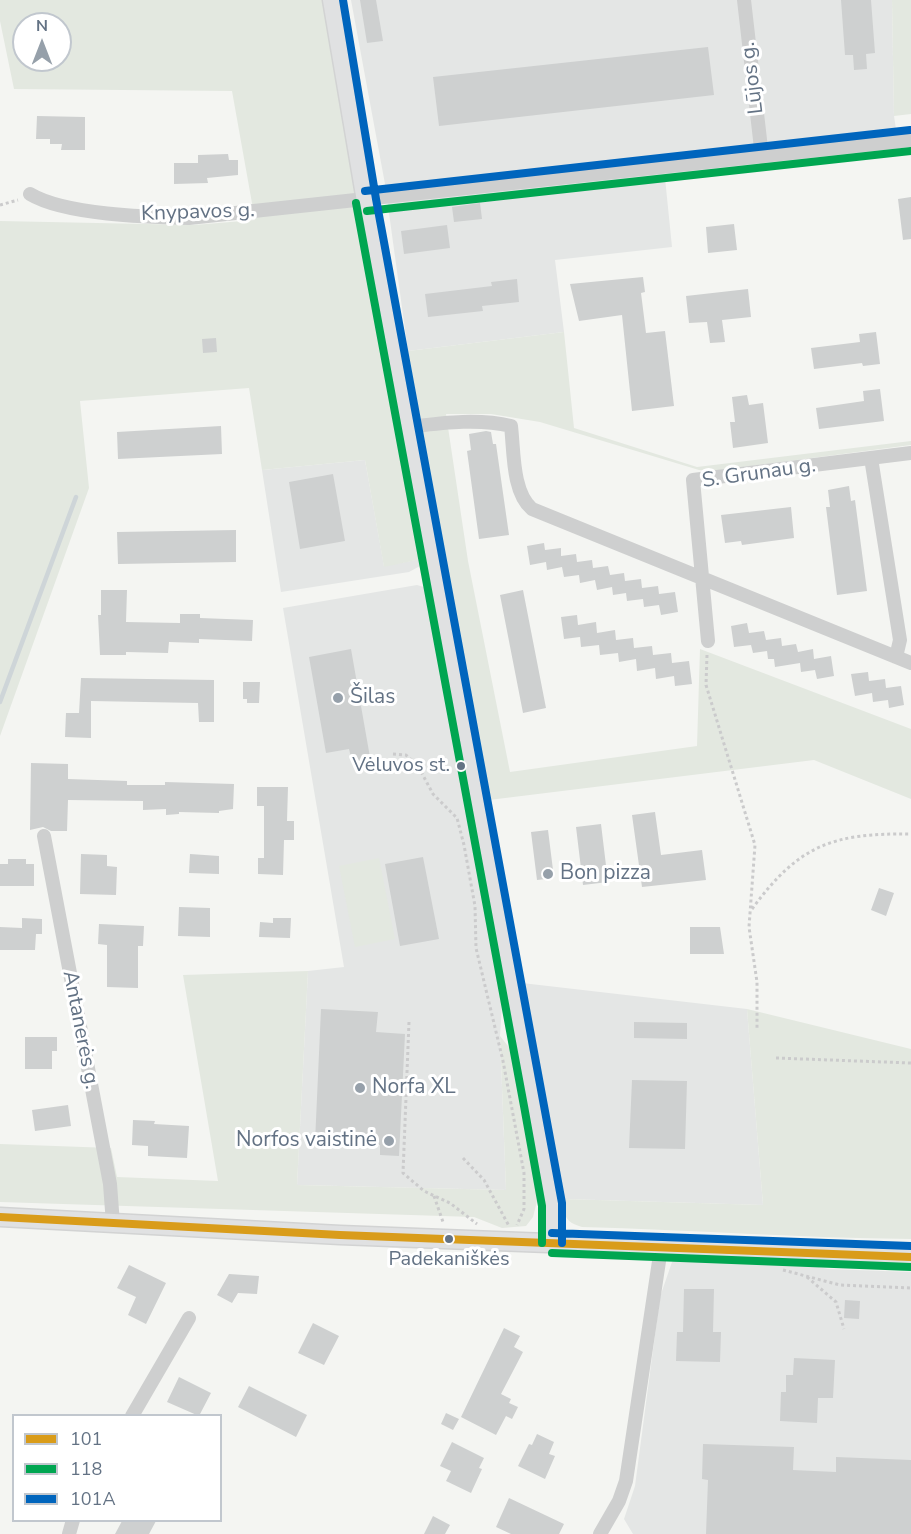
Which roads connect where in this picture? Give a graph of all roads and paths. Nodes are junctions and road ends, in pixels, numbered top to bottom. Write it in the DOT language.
graph roads {
  1 [pos="332,0"];
  2 [pos="744,0"];
  3 [pos="911,140"];
  4 [pos="762,157"];
  5 [pos="30,194"];
  6 [pos="366,201"];
  7 [pos="0,205"];
  8 [pos="408,427"];
  9 [pos="911,453"];
  10 [pos="870,458"];
  11 [pos="702,580"];
  12 [pos="708,641"];
  13 [pos="896,657"];
  14 [pos="911,663"];
  15 [pos="393,754"];
  16 [pos="911,834"];
  17 [pos="44,836"];
  18 [pos="750,910"];
  19 [pos="409,1022"];
  20 [pos="757,1029"];
  21 [pos="776,1058"];
  22 [pos="911,1063"];
  23 [pos="463,1158"];
  24 [pos="434,1196"];
  25 [pos="0,1217"];
  26 [pos="440,1221"];
  27 [pos="113,1224"];
  28 [pos="478,1225"];
  29 [pos="552,1243"];
  30 [pos="661,1248"];
  31 [pos="911,1257"];
  32 [pos="779,1269"];
  33 [pos="806,1276"];
  34 [pos="911,1288"];
  35 [pos="189,1318"];
  36 [pos="844,1329"];
  37 [pos="133,1414"];
  38 [pos="604,1529"];
  1 -- 6 [label="main road"];
  2 -- 4 [label="street, Lūjos g."];
  3 -- 4 [label="street, Knypavos g."];
  4 -- 6 [label="street, Knypavos g."];
  5 -- 6 [label="street, Knypavos g."];
  5 -- 7 [label="path"];
  6 -- 8 [label="main road"];
  8 -- 11 [label="street"];
  8 -- 29 [label="main road"];
  9 -- 10 [label="street, S. Grunau g."];
  10 -- 11 [label="street, S. Grunau g."];
  10 -- 13 [label="street"];
  11 -- 12 [label="street, S. Grunau g."];
  11 -- 13 [label="street"];
  12 -- 18 [label="path"];
  13 -- 14 [label="street"];
  15 -- 23 [label="path"];
  16 -- 18 [label="path"];
  17 -- 27 [label="street, Antanerės g."];
  18 -- 20 [label="path"];
  19 -- 24 [label="path"];
  21 -- 22 [label="path"];
  24 -- 26 [label="path"];
  24 -- 28 [label="path"];
  25 -- 27 [label="main road"];
  27 -- 29 [label="main road"];
  29 -- 30 [label="main road"];
  30 -- 31 [label="main road"];
  30 -- 38 [label="street"];
  32 -- 33 [label="path"];
  33 -- 34 [label="path"];
  33 -- 36 [label="path"];
  35 -- 37 [label="street"];
}
